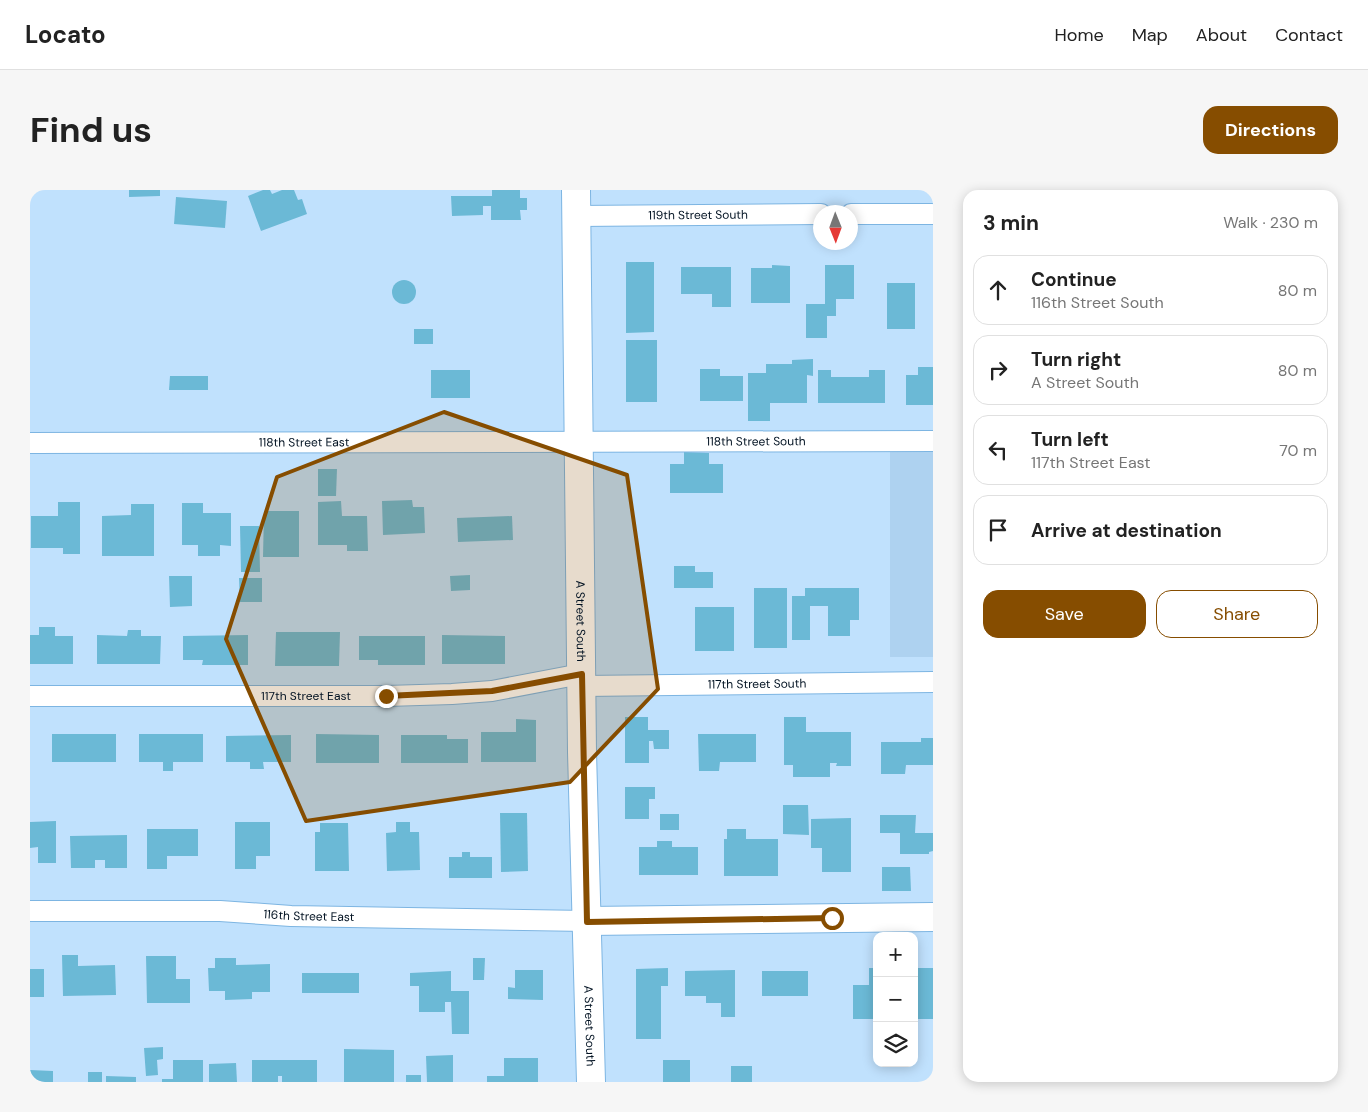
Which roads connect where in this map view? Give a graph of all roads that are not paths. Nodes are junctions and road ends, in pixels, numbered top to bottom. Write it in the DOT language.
graph roads {
  1 [pos="576,203"];
  2 [pos="813,214"];
  3 [pos="858,214"];
  4 [pos="933,214"];
  5 [pos="578,440"];
  6 [pos="933,441"];
  7 [pos="30,443"];
  8 [pos="582,680"];
  9 [pos="933,682"];
  10 [pos="30,696"];
  11 [pos="30,911"];
  12 [pos="933,917"];
  13 [pos="587,922"];
  14 [pos="591,1082"];
  1 -- 2 [label="street, 119th Street South"];
  1 -- 5 [label="street, A Street South"];
  3 -- 4 [label="street"];
  5 -- 6 [label="street, 118th Street South"];
  5 -- 7 [label="street, 118th Street East"];
  5 -- 8 [label="street, A Street South"];
  8 -- 9 [label="street, 117th Street South"];
  8 -- 10 [label="street, 117th Street East"];
  8 -- 13 [label="street, A Street South"];
  11 -- 13 [label="street, 116th Street East"];
  12 -- 13 [label="street"];
  13 -- 14 [label="street, A Street South"];
}
